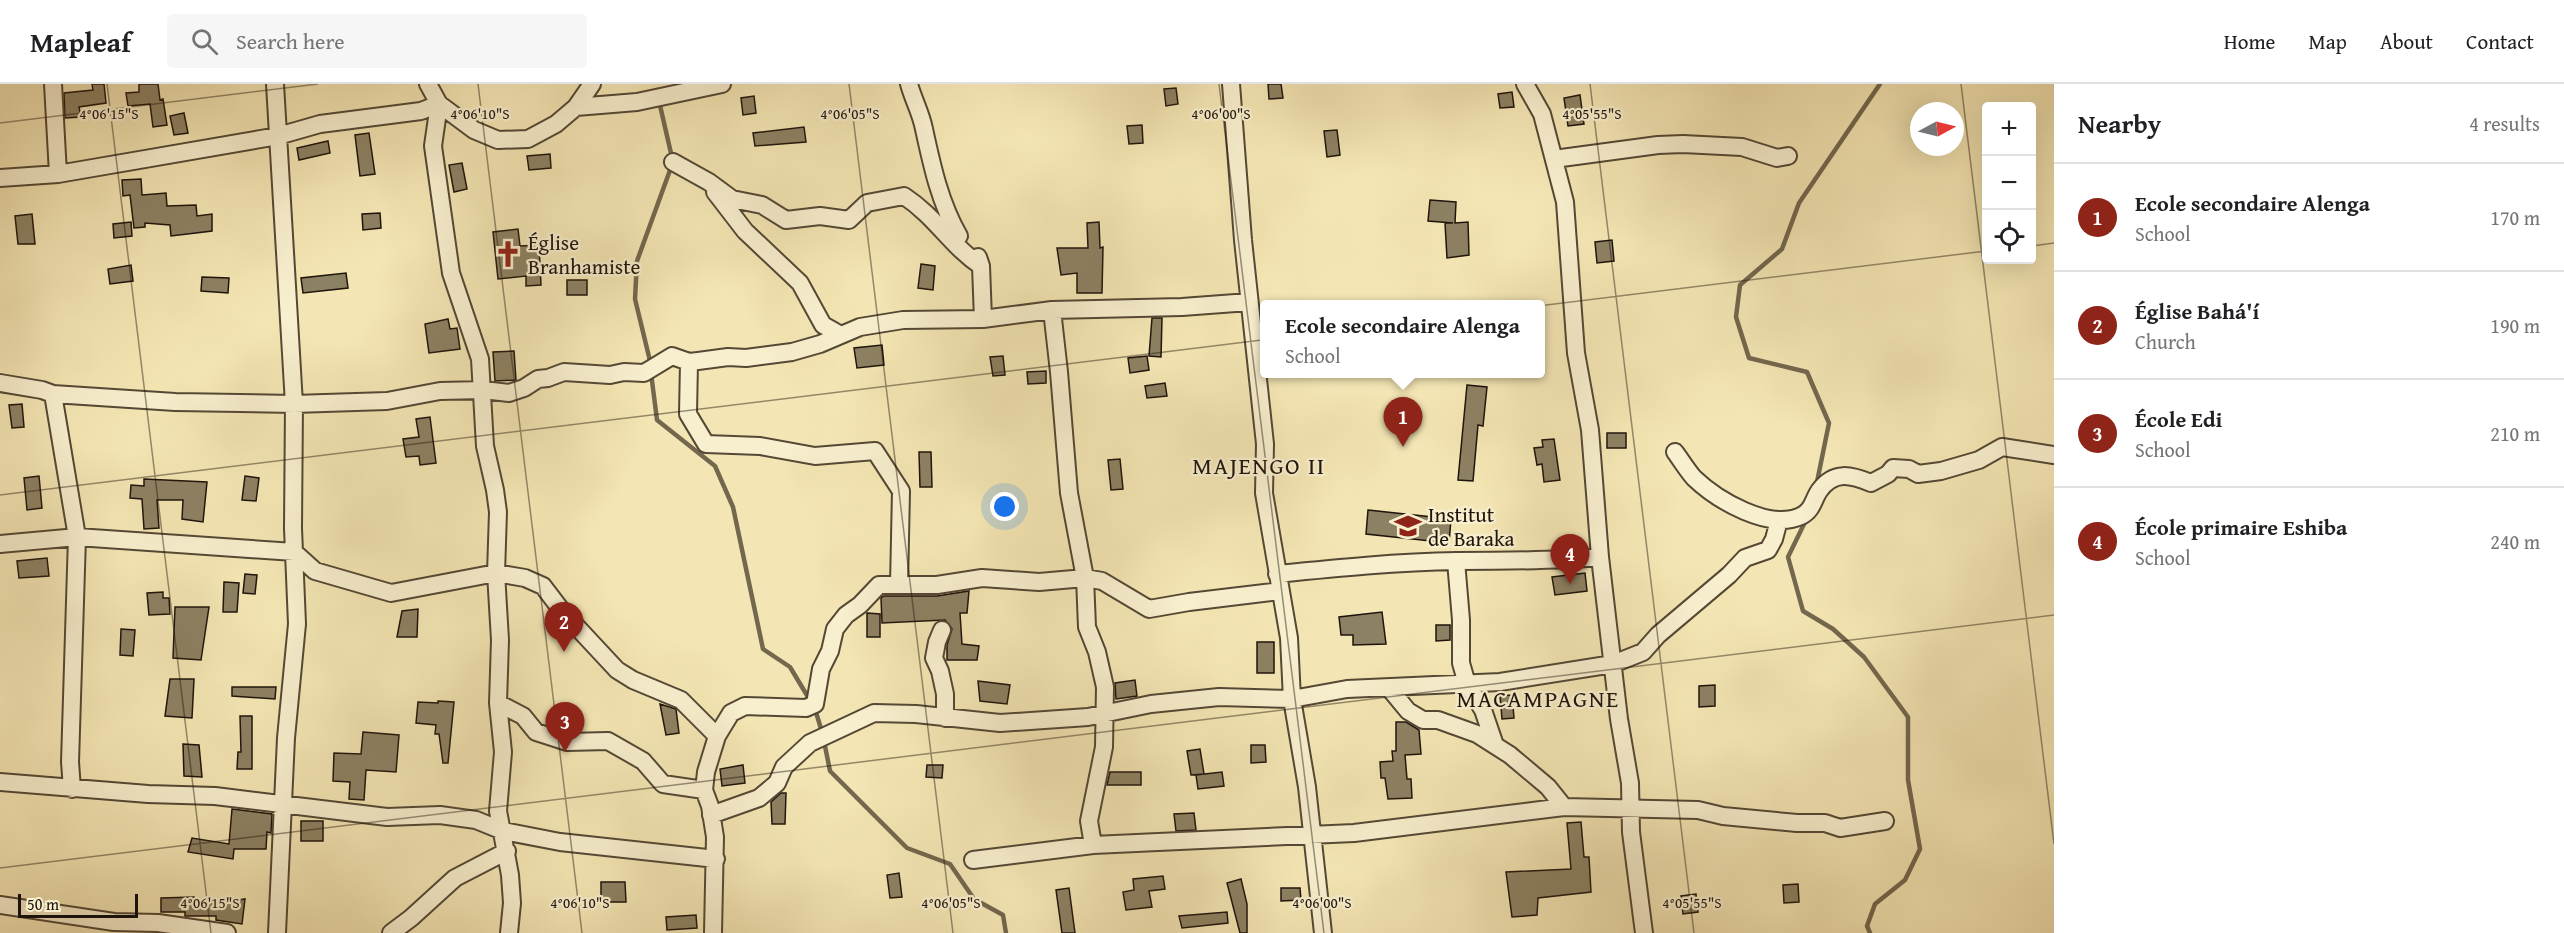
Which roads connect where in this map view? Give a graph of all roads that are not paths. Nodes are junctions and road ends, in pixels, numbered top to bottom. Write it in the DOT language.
graph roads {
  1 [pos="52,84"];
  2 [pos="275,84"];
  3 [pos="428,84"];
  4 [pos="592,84"];
  5 [pos="722,84"];
  6 [pos="909,84"];
  7 [pos="1231,84"];
  8 [pos="1525,84"];
  9 [pos="439,104"];
  10 [pos="576,107"];
  11 [pos="278,136"];
  12 [pos="1788,156"];
  13 [pos="1554,159"];
  14 [pos="673,162"];
  15 [pos="58,174"];
  16 [pos="0,178"];
  17 [pos="709,182"];
  18 [pos="981,266"];
  19 [pos="1249,303"];
  20 [pos="1052,310"];
  21 [pos="983,318"];
  22 [pos="839,334"];
  23 [pos="689,362"];
  24 [pos="0,383"];
  25 [pos="483,390"];
  26 [pos="53,394"];
  27 [pos="294,404"];
  28 [pos="1676,452"];
  29 [pos="2054,455"];
  30 [pos="1779,520"];
  31 [pos="78,537"];
  32 [pos="0,544"];
  33 [pos="294,552"];
  34 [pos="1600,557"];
  35 [pos="1456,561"];
  36 [pos="496,573"];
  37 [pos="1277,574"];
  38 [pos="1085,578"];
  39 [pos="899,585"];
  40 [pos="1280,591"];
  41 [pos="942,630"];
  42 [pos="1613,664"];
  43 [pos="1467,684"];
  44 [pos="1389,688"];
  45 [pos="1292,699"];
  46 [pos="498,704"];
  47 [pos="1106,713"];
  48 [pos="945,718"];
  49 [pos="717,736"];
  50 [pos="1495,745"];
  51 [pos="0,782"];
  52 [pos="72,789"];
  53 [pos="704,790"];
  54 [pos="282,805"];
  55 [pos="1564,807"];
  56 [pos="1632,807"];
  57 [pos="711,814"];
  58 [pos="1885,821"];
  59 [pos="503,831"];
  60 [pos="1312,835"];
  61 [pos="1093,845"];
  62 [pos="507,851"];
  63 [pos="716,859"];
  64 [pos="973,860"];
  65 [pos="0,905"];
  66 [pos="227,933"];
  67 [pos="278,933"];
  68 [pos="391,933"];
  69 [pos="509,933"];
  70 [pos="713,933"];
  71 [pos="1323,933"];
  72 [pos="1644,933"];
  1 -- 15 [label="street"];
  2 -- 11 [label="street"];
  3 -- 9 [label="street"];
  4 -- 10 [label="street"];
  5 -- 10 [label="street"];
  6 -- 18 [label="street"];
  7 -- 19 [label="street"];
  8 -- 13 [label="street"];
  9 -- 10 [label="street"];
  9 -- 11 [label="street"];
  9 -- 25 [label="street"];
  11 -- 15 [label="street"];
  11 -- 27 [label="street"];
  12 -- 13 [label="street"];
  13 -- 34 [label="street"];
  14 -- 17 [label="street"];
  15 -- 16 [label="street"];
  17 -- 18 [label="street"];
  17 -- 22 [label="street"];
  18 -- 21 [label="street"];
  19 -- 20 [label="street"];
  19 -- 37 [label="street"];
  20 -- 21 [label="street"];
  20 -- 38 [label="street"];
  21 -- 22 [label="street"];
  22 -- 23 [label="street"];
  23 -- 25 [label="street"];
  23 -- 39 [label="street"];
  24 -- 26 [label="street"];
  25 -- 27 [label="street"];
  25 -- 36 [label="street"];
  26 -- 27 [label="street"];
  26 -- 31 [label="street"];
  27 -- 33 [label="street"];
  28 -- 30 [label="street"];
  29 -- 30 [label="street"];
  30 -- 42 [label="street"];
  31 -- 32 [label="street"];
  31 -- 33 [label="street"];
  31 -- 52 [label="street"];
  33 -- 36 [label="street"];
  33 -- 54 [label="street"];
  34 -- 35 [label="street"];
  34 -- 42 [label="street"];
  35 -- 37 [label="street"];
  35 -- 43 [label="street"];
  36 -- 46 [label="street"];
  36 -- 49 [label="street"];
  37 -- 40 [label="street"];
  38 -- 39 [label="street"];
  38 -- 40 [label="street"];
  38 -- 47 [label="street"];
  39 -- 49 [label="street"];
  40 -- 45 [label="street"];
  41 -- 48 [label="street"];
  42 -- 43 [label="street"];
  42 -- 56 [label="street"];
  43 -- 44 [label="street"];
  43 -- 50 [label="street"];
  44 -- 45 [label="street"];
  44 -- 50 [label="street"];
  45 -- 47 [label="street"];
  45 -- 60 [label="street"];
  46 -- 53 [label="street"];
  46 -- 59 [label="street"];
  47 -- 48 [label="street"];
  47 -- 61 [label="street"];
  48 -- 57 [label="street"];
  49 -- 53 [label="street"];
  50 -- 55 [label="street"];
  51 -- 52 [label="street"];
  52 -- 54 [label="street"];
  53 -- 57 [label="street"];
  54 -- 59 [label="street"];
  54 -- 67 [label="street"];
  55 -- 56 [label="street"];
  55 -- 60 [label="street"];
  56 -- 58 [label="street"];
  56 -- 72 [label="street"];
  57 -- 63 [label="street"];
  59 -- 62 [label="street"];
  59 -- 63 [label="street"];
  60 -- 61 [label="street"];
  60 -- 71 [label="street"];
  61 -- 64 [label="street"];
  62 -- 68 [label="street"];
  62 -- 69 [label="street"];
  63 -- 70 [label="street"];
  65 -- 66 [label="street"];
}
